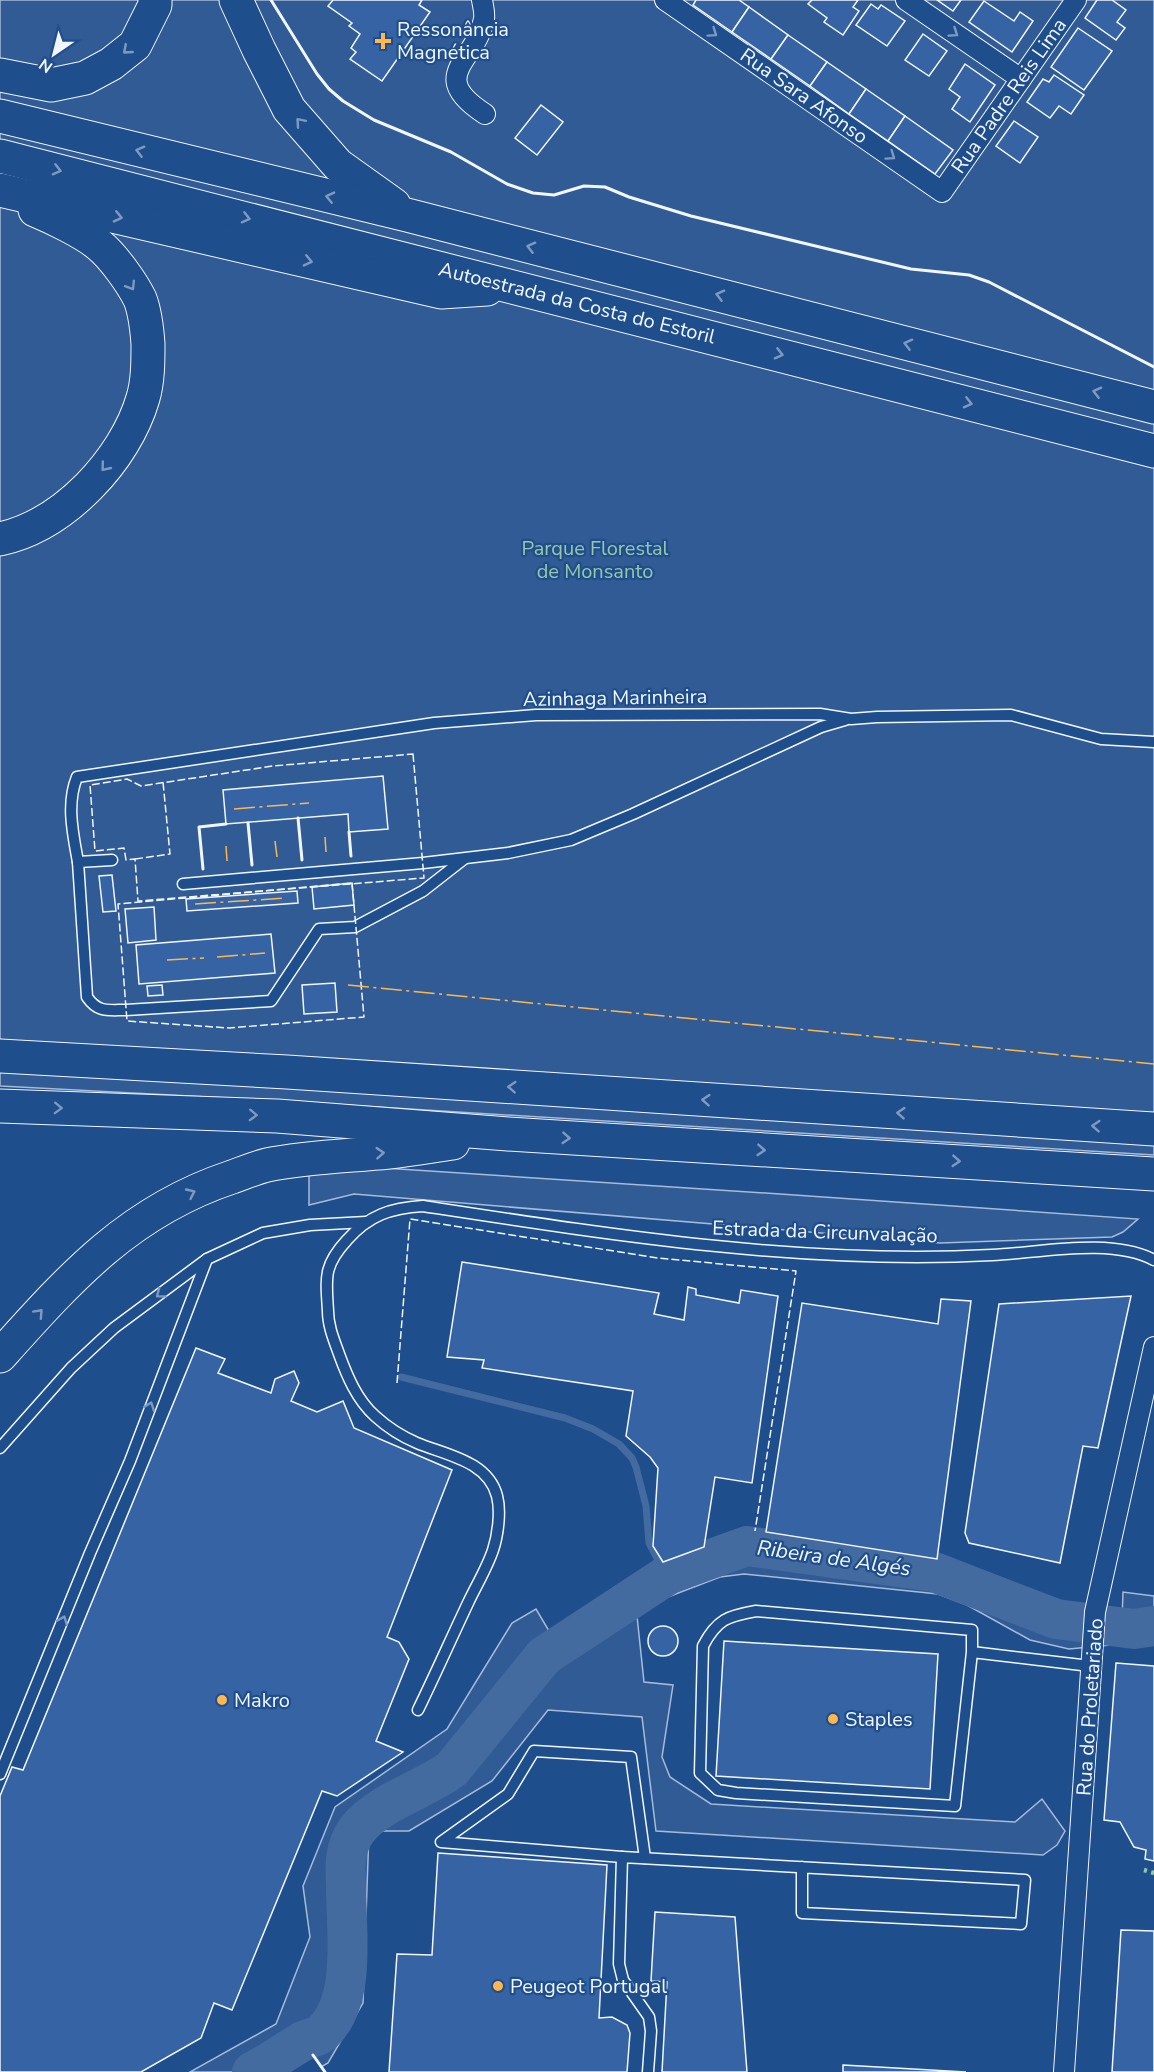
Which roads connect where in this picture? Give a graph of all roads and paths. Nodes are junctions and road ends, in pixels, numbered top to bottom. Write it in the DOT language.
graph roads {
  1 [pos="155,0"];
  2 [pos="236,0"];
  3 [pos="482,0"];
  4 [pos="665,0"];
  5 [pos="906,0"];
  6 [pos="1076,0"];
  7 [pos="0,75"];
  8 [pos="1021,79"];
  9 [pos="485,114"];
  10 [pos="0,116"];
  11 [pos="0,156"];
  12 [pos="0,190"];
  13 [pos="942,192"];
  14 [pos="0,196"];
  15 [pos="407,215"];
  16 [pos="519,287"];
  17 [pos="1154,407"];
  18 [pos="1154,451"];
  19 [pos="0,539"];
  20 [pos="851,719"];
  21 [pos="1154,742"];
  22 [pos="465,858"];
  23 [pos="112,860"];
  24 [pos="78,862"];
  25 [pos="183,884"];
  26 [pos="0,1056"];
  27 [pos="0,1106"];
  28 [pos="1154,1129"];
  29 [pos="508,1134"];
  30 [pos="1154,1174"];
  31 [pos="366,1222"];
  32 [pos="207,1259"];
  33 [pos="1154,1260"];
  34 [pos="1154,1347"];
  35 [pos="0,1356"];
  36 [pos="0,1448"];
  37 [pos="972,1652"];
  38 [pos="1091,1658"];
  39 [pos="418,1710"];
  40 [pos="0,1774"];
  41 [pos="622,1857"];
  42 [pos="645,1858"];
  43 [pos="802,1867"];
  44 [pos="648,2072"];
  45 [pos="1064,2072"];
  1 -- 7 [label="highway, one-way"];
  15 -- 2 [label="highway, one-way"];
  3 -- 9 [label="street"];
  4 -- 13 [label="street, Rua Sara Afonso, one-way"];
  5 -- 8 [label="street, one-way"];
  6 -- 8 [label="street, Rua Padre Reis Lima"];
  8 -- 13 [label="street, Rua Padre Reis Lima"];
  15 -- 10 [label="highway, one-way"];
  11 -- 16 [label="highway, Autoestrada da Costa do Estoril, one-way"];
  12 -- 16 [label="highway, one-way"];
  14 -- 19 [label="highway, one-way"];
  17 -- 15 [label="highway, one-way"];
  16 -- 18 [label="highway, Autoestrada da Costa do Estoril, one-way"];
  20 -- 21 [label="lane, Azinhaga Marinheira"];
  20 -- 22 [label="lane"];
  20 -- 24 [label="lane, Azinhaga Marinheira"];
  22 -- 24 [label="lane"];
  22 -- 25 [label="lane"];
  23 -- 24 [label="lane"];
  28 -- 26 [label="highway, one-way"];
  27 -- 29 [label="highway, one-way"];
  29 -- 30 [label="highway, one-way"];
  35 -- 29 [label="highway, one-way"];
  31 -- 32 [label="lane"];
  31 -- 33 [label="lane, Estrada da Circunvalação"];
  31 -- 39 [label="lane"];
  32 -- 36 [label="lane, one-way"];
  40 -- 32 [label="lane, one-way"];
  34 -- 38 [label="street, Rua do Proletariado"];
  37 -- 37 [label="lane"];
  37 -- 38 [label="lane"];
  38 -- 45 [label="street, Rua do Proletariado"];
  41 -- 42 [label="lane"];
  41 -- 42 [label="lane"];
  41 -- 44 [label="lane"];
  42 -- 43 [label="lane"];
  43 -- 43 [label="lane"];
}
